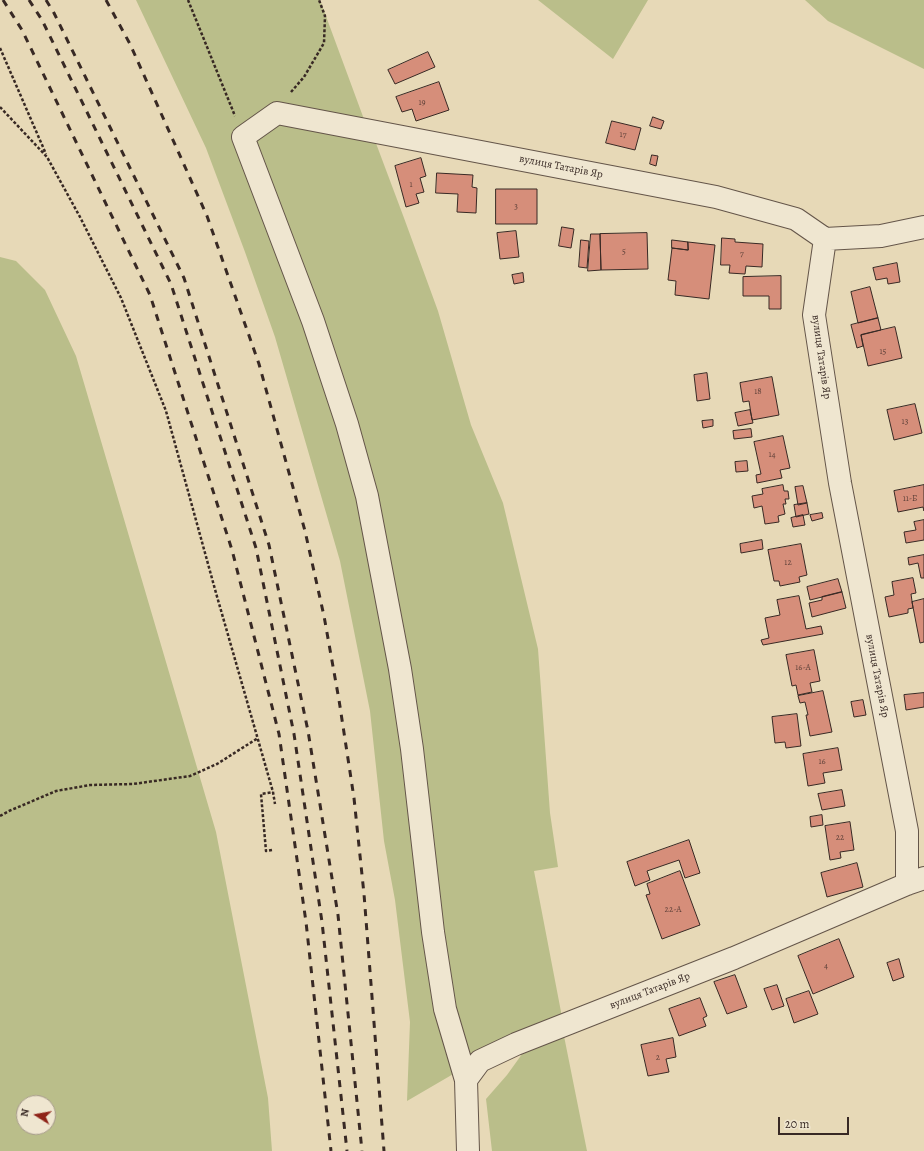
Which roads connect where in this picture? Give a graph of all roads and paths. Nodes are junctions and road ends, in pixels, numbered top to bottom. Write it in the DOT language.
graph roads {
  1 [pos="188,0"];
  2 [pos="319,0"];
  3 [pos="0,48"];
  4 [pos="0,107"];
  5 [pos="277,113"];
  6 [pos="243,137"];
  7 [pos="47,157"];
  8 [pos="924,227"];
  9 [pos="825,239"];
  10 [pos="258,738"];
  11 [pos="274,793"];
  12 [pos="275,804"];
  13 [pos="0,816"];
  14 [pos="272,850"];
  15 [pos="916,881"];
  16 [pos="466,1080"];
  17 [pos="468,1151"];
  1 -- 6 [label="path"];
  2 -- 5 [label="path"];
  3 -- 7 [label="path"];
  4 -- 7 [label="path"];
  5 -- 6 [label="street"];
  5 -- 9 [label="street, вулиця Татарів Яр"];
  6 -- 16 [label="street"];
  7 -- 10 [label="path"];
  8 -- 9 [label="street"];
  9 -- 15 [label="street, вулиця Татарів Яр"];
  10 -- 11 [label="path"];
  10 -- 13 [label="path"];
  11 -- 12 [label="path"];
  11 -- 14 [label="path"];
  15 -- 16 [label="street, вулиця Татарів Яр"];
  16 -- 17 [label="street"];
}
